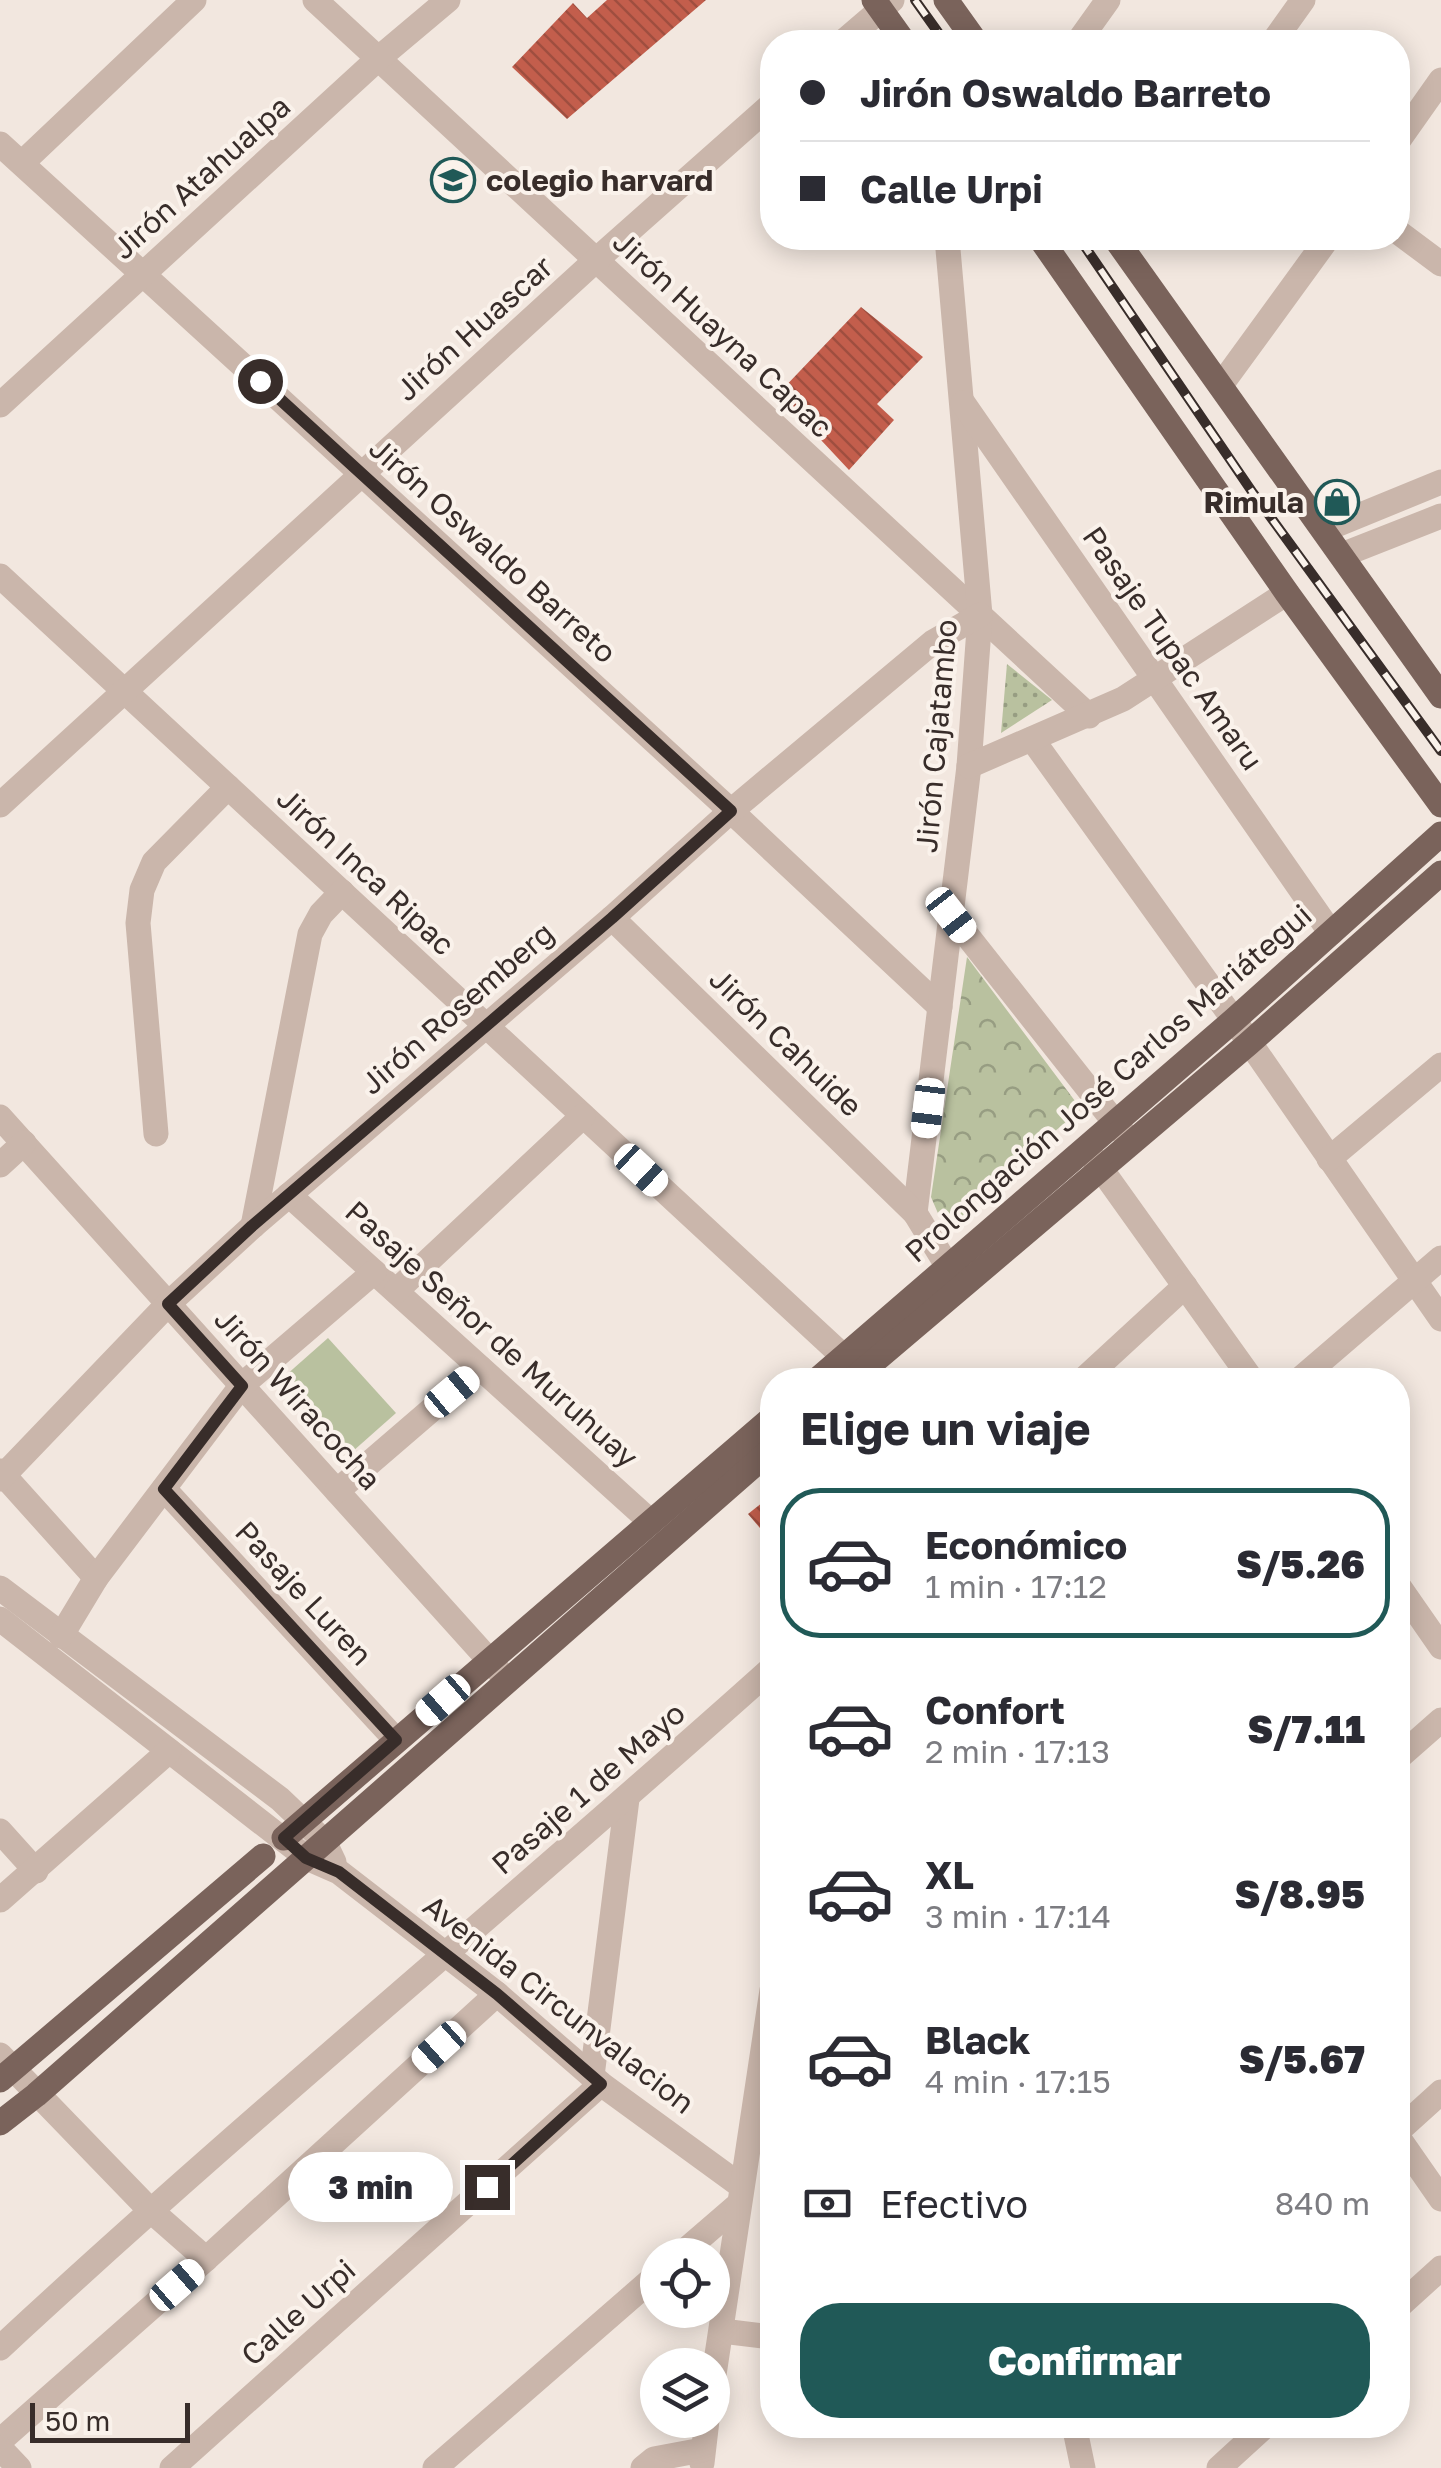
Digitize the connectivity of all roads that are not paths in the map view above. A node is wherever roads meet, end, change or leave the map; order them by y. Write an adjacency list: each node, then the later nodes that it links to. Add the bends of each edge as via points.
1 (194, 0): 18 (street)
2 (315, 0): 13 (street, Jirón Huayna Capac)
3 (448, 0): 13 (street, Jirón Atahualpa)
4 (946, 0): 10 (main road)
5 (1108, 0): 11 (street)
6 (1303, 0): 12 (street)
7 (882, 3): 8 (street); 9 (main road)
8 (855, 30)
9 (897, 30)
10 (967, 30)
11 (1087, 30)
12 (1282, 30)
13 (379, 58): 24 (street, Jirón Huayna Capac); 26 (street, Jirón Atahualpa)
14 (1441, 80): 16 (street)
15 (760, 115): 24 (street, Jirón Huascar)
16 (1410, 124)
17 (0, 144): 18 (street, Jirón Oswaldo Barreto)
18 (22, 164): 26 (street, Jirón Oswaldo Barreto)
19 (1410, 241): 25 (street)
20 (948, 250): 28 (street, Jirón Cajatambo)
21 (1048, 250): 36 (main road)
22 (1130, 250): 27 (main road)
23 (1319, 250): 27 (street)
24 (595, 261): 30 (street, Jirón Huascar); 37 (street, Jirón Huayna Capac)
25 (1441, 264)
26 (143, 274): 29 (street, Jirón Atahualpa); 30 (street, Jirón Oswaldo Barreto)
27 (1221, 385): 33 (main road)
28 (961, 401): 37 (street, Jirón Cajatambo); 38 (street, Pasaje Tupac Amaru)
29 (0, 405)
30 (362, 474): 39 (street, Jirón Huascar); 47 (street, Jirón Oswaldo Barreto)
31 (1435, 481): 33 (street)
32 (1441, 516): 34 (street)
33 (1324, 530): 34 (main road)
34 (1342, 555): 40 (main road)
35 (5, 590): 39 (street, Jirón Inca Ripac)
36 (1287, 594): 38 (street); 46 (main road)
37 (980, 615): 41 (street, Jirón Huayna Capac); 43 (street, Jirón Cajatambo); 47 (street, Jirón Rosemberg, via 932,642)
38 (1154, 678): 41 (street); 53 (street, Pasaje Tupac Amaru)
39 (124, 691): 44 (street, Jirón Inca Ripac); 45 (street, Jirón Huascar)
40 (1441, 696)
41 (1089, 716): 42 (street)
42 (1032, 739): 43 (street); 55 (street)
43 (969, 766): 51 (street, Jirón Cajatambo)
44 (228, 787): 50 (street, Jirón Inca Ripac); 62 (street, via 154,862 142,890 138,923)
45 (0, 805)
46 (1441, 806)
47 (731, 811): 52 (street, Jirón Rosemberg); 54 (street, Jirón Oswaldo Barreto)
48 (1441, 834): 53 (main road, Prolongación José Carlos Mariátegui)
49 (1441, 873): 57 (main road, Prolongación José Carlos Mariátegui)
50 (342, 892): 56 (street, Jirón Inca Ripac); 71 (street, via 310,934)
51 (951, 915): 54 (street, Jirón Cajatambo); 61 (street)
52 (612, 918): 56 (street, Jirón Rosemberg); 70 (street, Jirón Cahuide)
53 (1331, 933): 55 (main road, Prolongación José Carlos Mariátegui)
54 (940, 1007): 70 (street, Jirón Cajatambo)
55 (1234, 1020): 57 (street); 61 (main road, Prolongación José Carlos Mariátegui)
56 (486, 1026): 59 (street, Jirón Inca Ripac); 69 (street, Jirón Rosemberg)
57 (1248, 1044): 63 (main road, Prolongación José Carlos Mariátegui); 66 (street)
58 (1441, 1065): 66 (street)
59 (583, 1116): 77 (street); 81 (street, Jirón Inca Ripac)
60 (0, 1117): 64 (street, Jirón Wiracocha)
61 (1114, 1121): 63 (street); 65 (main road, Prolongación José Carlos Mariátegui)
62 (156, 1134)
63 (1130, 1142): 68 (main road, Prolongación José Carlos Mariátegui)
64 (24, 1144): 67 (street); 78 (street, Jirón Wiracocha)
65 (1084, 1146): 68 (street); 74 (main road, Prolongación José Carlos Mariátegui)
66 (1330, 1159): 75 (street)
67 (0, 1166)
68 (1100, 1168): 74 (main road, Prolongación José Carlos Mariátegui); 76 (street)
69 (289, 1195): 71 (street, Jirón Rosemberg); 73 (street, Pasaje Señor de Muruhuay)
70 (915, 1212): 74 (street)
71 (252, 1226): 78 (street, Jirón Rosemberg)
72 (1441, 1258): 75 (street)
73 (374, 1272): 77 (street, Pasaje Señor de Muruhuay); 86 (street)
74 (954, 1277): 82 (main road, Prolongación José Carlos Mariátegui)
75 (1415, 1281): 79 (street); 85 (street)
76 (1185, 1286): 83 (street); 84 (street)
77 (396, 1291): 80 (street, Pasaje Señor de Muruhuay)
78 (168, 1304): 86 (street, Jirón Wiracocha); 89 (street, Jirón Rosemberg)
79 (1441, 1319)
80 (480, 1368): 91 (street); 92 (street, Pasaje Señor de Muruhuay)
81 (847, 1368)
82 (861, 1368)
83 (1097, 1368)
84 (1243, 1368)
85 (1313, 1368)
86 (242, 1386): 90 (street); 91 (street, Jirón Wiracocha)
87 (760, 1428): 92 (main road)
88 (760, 1459): 99 (main road)
89 (1, 1475): 93 (street)
90 (164, 1489): 93 (street); 102 (street, Pasaje Luren)
91 (337, 1491): 99 (street, Jirón Wiracocha)
92 (652, 1522): 99 (main road)
93 (96, 1578): 97 (street)
94 (0, 1588): 97 (street, Avenida Circunvalacion)
95 (1410, 1602): 98 (street)
96 (0, 1619): 104 (street, Avenida Circunvalacion)
97 (61, 1636): 106 (street, Avenida Circunvalacion, via 280,1799)
98 (1441, 1647)
99 (498, 1670): 102 (main road); 108 (main road)
100 (760, 1679): 105 (street, Pasaje 1 de Mayo)
101 (1441, 1720): 103 (street)
102 (396, 1740): 106 (main road)
103 (1410, 1747)
104 (168, 1751): 106 (street, Avenida Circunvalacion); 110 (street)
105 (627, 1799): 112 (street, Pasaje 1 de Mayo); 116 (street)
106 (293, 1829): 108 (street, Avenida Circunvalacion); 109 (street)
107 (0, 1831): 110 (street)
108 (315, 1849): 112 (street, Avenida Circunvalacion); 118 (main road)
109 (263, 1856): 115 (main road)
110 (36, 1871): 111 (street)
111 (0, 1900)
112 (446, 1956): 113 (street, Avenida Circunvalacion); 124 (street, Pasaje 1 de Mayo)
113 (497, 1994): 116 (street, Avenida Circunvalacion); 126 (street)
114 (760, 2065): 122 (street)
115 (4, 2068): 118 (street)
116 (596, 2080): 122 (street, Avenida Circunvalacion); 139 (street, Calle Urpi)
117 (1441, 2092): 119 (street)
118 (36, 2095): 120 (main road); 124 (street)
119 (1410, 2122)
120 (0, 2123)
121 (1410, 2152): 123 (street)
122 (739, 2195): 125 (street); 130 (street)
123 (1441, 2199)
124 (149, 2210): 126 (street); 132 (street, Pasaje 1 de Mayo)
125 (697, 2238)
126 (206, 2259): 136 (street)
127 (1441, 2268): 129 (street)
128 (640, 2290): 140 (street)
129 (1410, 2296)
130 (722, 2331): 131 (street); 133 (street)
131 (760, 2336)
132 (0, 2348)
133 (719, 2348)
134 (1076, 2438): 142 (street)
135 (1252, 2438): 143 (street)
136 (0, 2444): 138 (street)
137 (702, 2459): 141 (street, via 654,2459)
138 (20, 2468)
139 (172, 2468)
140 (435, 2468)
141 (642, 2468)
142 (1082, 2468)
143 (1219, 2468)

